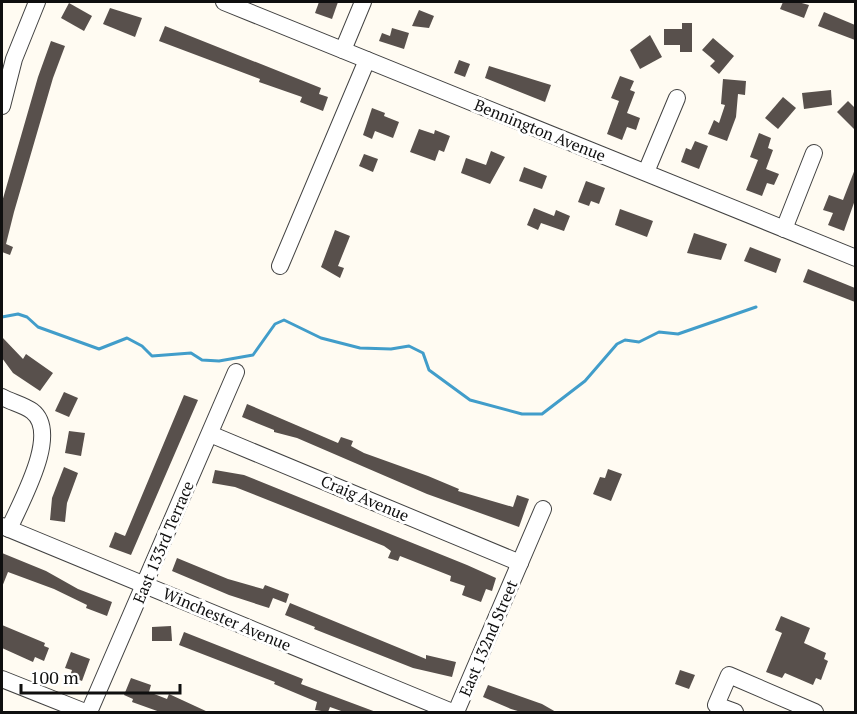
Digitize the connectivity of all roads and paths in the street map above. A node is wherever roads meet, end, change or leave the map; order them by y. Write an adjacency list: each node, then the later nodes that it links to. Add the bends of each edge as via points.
1 (37, 2): 7 (street, via 14,60)
2 (224, 2): 4 (street, Bennington Avenue)
3 (363, 2): 4 (street)
4 (343, 50): 5 (street, Bennington Avenue)
5 (367, 60): 9 (street, Bennington Avenue); 12 (street)
6 (677, 98): 9 (street)
7 (2, 106)
8 (814, 153): 10 (street)
9 (646, 172): 10 (street, Bennington Avenue)
10 (784, 229): 11 (street, Bennington Avenue)
11 (855, 258)
12 (280, 266)
13 (236, 372): 15 (street, East 133rd Terrace)
14 (2, 398): 17 (street, via 32,411 43,432 42,450)
15 (210, 434): 18 (street, Craig Avenue); 19 (street, East 133rd Terrace)
16 (543, 509): 18 (street, East 132nd Street)
17 (5, 527): 19 (street, Winchester Avenue)
18 (520, 563): 23 (street, East 132nd Street)
19 (144, 585): 22 (street, East 133rd Terrace); 23 (street, Winchester Avenue)
20 (2, 679): 21 (street)
21 (85, 712)
22 (89, 712)
23 (454, 712)
24 (735, 712): 25 (street, via 716,705 729,675)
25 (815, 712)

